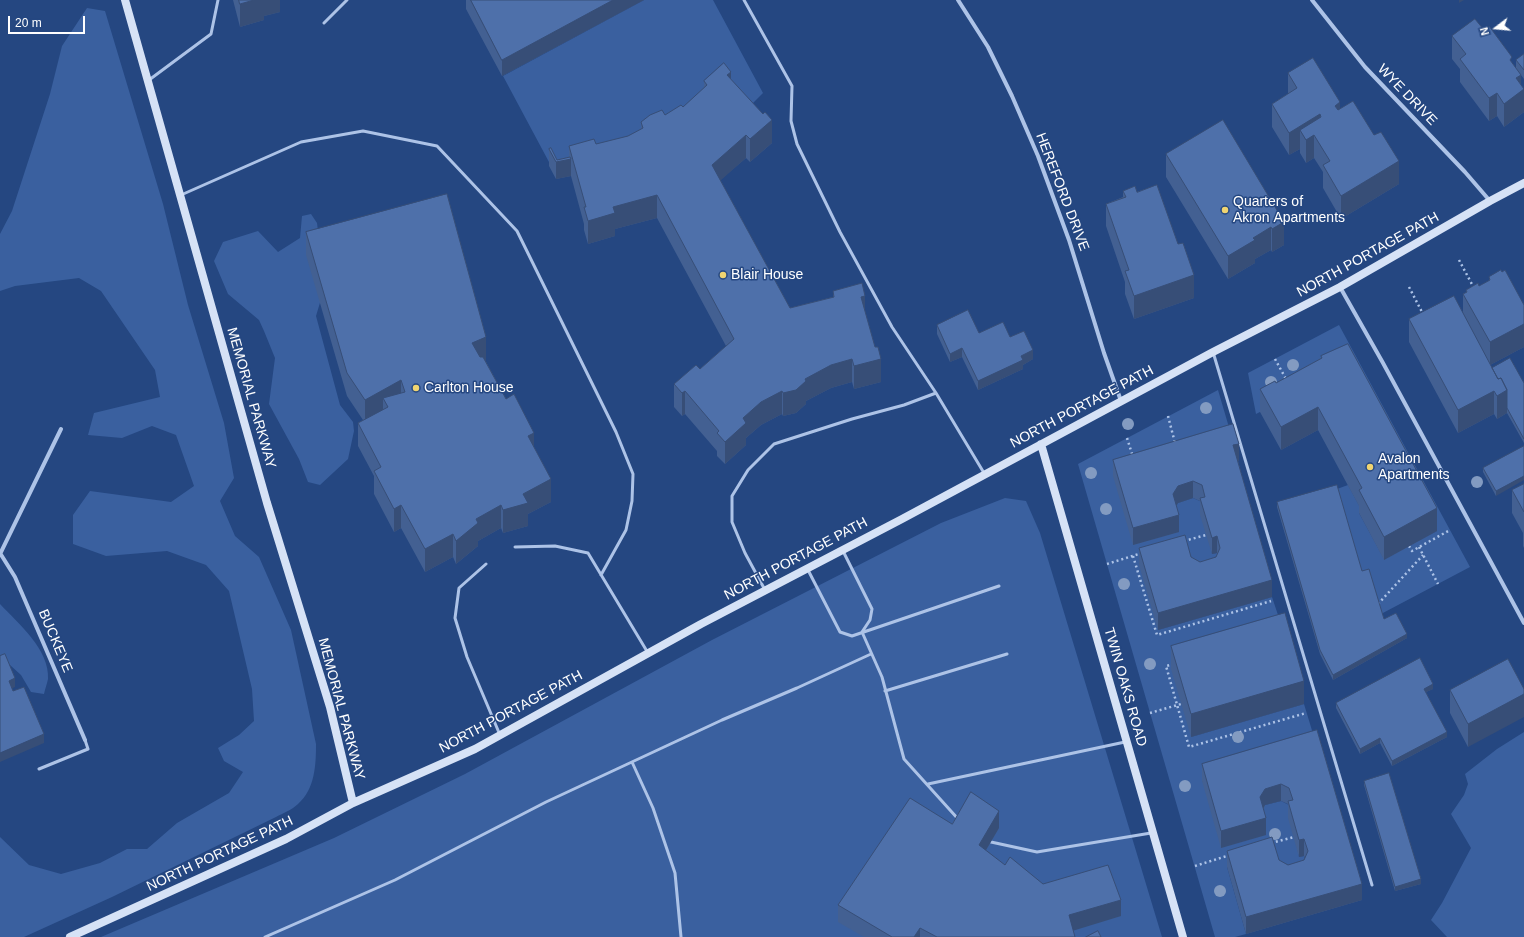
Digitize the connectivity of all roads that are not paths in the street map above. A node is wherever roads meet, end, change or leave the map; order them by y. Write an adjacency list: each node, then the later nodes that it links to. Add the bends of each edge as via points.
1 (125, 0): 8 (main road, MEMORIAL PARKWAY)
2 (218, 0): 8 (lane, via 211,34)
3 (347, 0): 7 (lane)
4 (744, 0): 14 (lane, via 792,86 791,121 797,144 840,232 892,328)
5 (958, 0): 15 (street, HEREFORD DRIVE, via 988,47 1038,156 1069,240)
6 (1312, 0): 11 (street, WYE DRIVE, via 1365,67)
7 (324, 23)
8 (147, 81): 10 (main road, MEMORIAL PARKWAY)
9 (1524, 183): 11 (main road, NORTH PORTAGE PATH)
10 (180, 196): 24 (lane, via 301,142 363,130 437,146 517,231 616,432 633,474 632,501 626,530); 39 (main road, MEMORIAL PARKWAY, via 267,503 330,707)
11 (1490, 201): 12 (main road, NORTH PORTAGE PATH)
12 (1340, 287): 13 (main road, NORTH PORTAGE PATH); 27 (street)
13 (1213, 352): 15 (main road, NORTH PORTAGE PATH); 43 (lane)
14 (936, 393): 18 (lane); 26 (lane, via 774,444 748,470 732,496 732,522)
15 (1121, 401): 17 (main road, NORTH PORTAGE PATH)
16 (61, 429): 21 (street)
17 (1041, 444): 18 (main road, NORTH PORTAGE PATH); 35 (main road, TWIN OAKS ROAD)
18 (985, 474): 20 (main road, NORTH PORTAGE PATH)
19 (515, 547): 24 (lane, via 556,546 588,553)
20 (842, 550): 23 (main road, NORTH PORTAGE PATH); 28 (lane, via 872,609 870,620)
21 (0, 553): 34 (street, BUCKEYE, via 15,577)
22 (486, 564): 33 (lane, via 459,588 455,618 467,657)
23 (807, 568): 26 (main road, NORTH PORTAGE PATH); 28 (lane, via 840,632 852,636)
24 (601, 575): 29 (lane)
25 (999, 586): 28 (lane)
26 (765, 590): 29 (main road, NORTH PORTAGE PATH)
27 (1524, 624)
28 (862, 632): 30 (lane)
29 (648, 653): 33 (main road, NORTH PORTAGE PATH)
30 (871, 654): 32 (lane); 36 (lane)
31 (1007, 654): 32 (lane)
32 (885, 691): 38 (lane, via 904,759)
33 (500, 735): 39 (main road, NORTH PORTAGE PATH, via 475,749)
34 (85, 740): 37 (lane, via 88,749)
35 (1127, 741): 38 (lane); 41 (main road, TWIN OAKS ROAD)
36 (632, 762): 45 (lane, via 546,802 395,880); 46 (lane, via 653,808 676,873)
37 (39, 769)
38 (928, 784): 40 (lane)
39 (353, 803): 44 (main road, NORTH PORTAGE PATH, via 286,839)
40 (962, 824)
41 (1153, 833): 42 (lane, via 1037,852); 47 (main road, TWIN OAKS ROAD)
42 (991, 842)
43 (1372, 885)
44 (70, 937)
45 (265, 937)
46 (681, 937)
47 (1183, 937)

